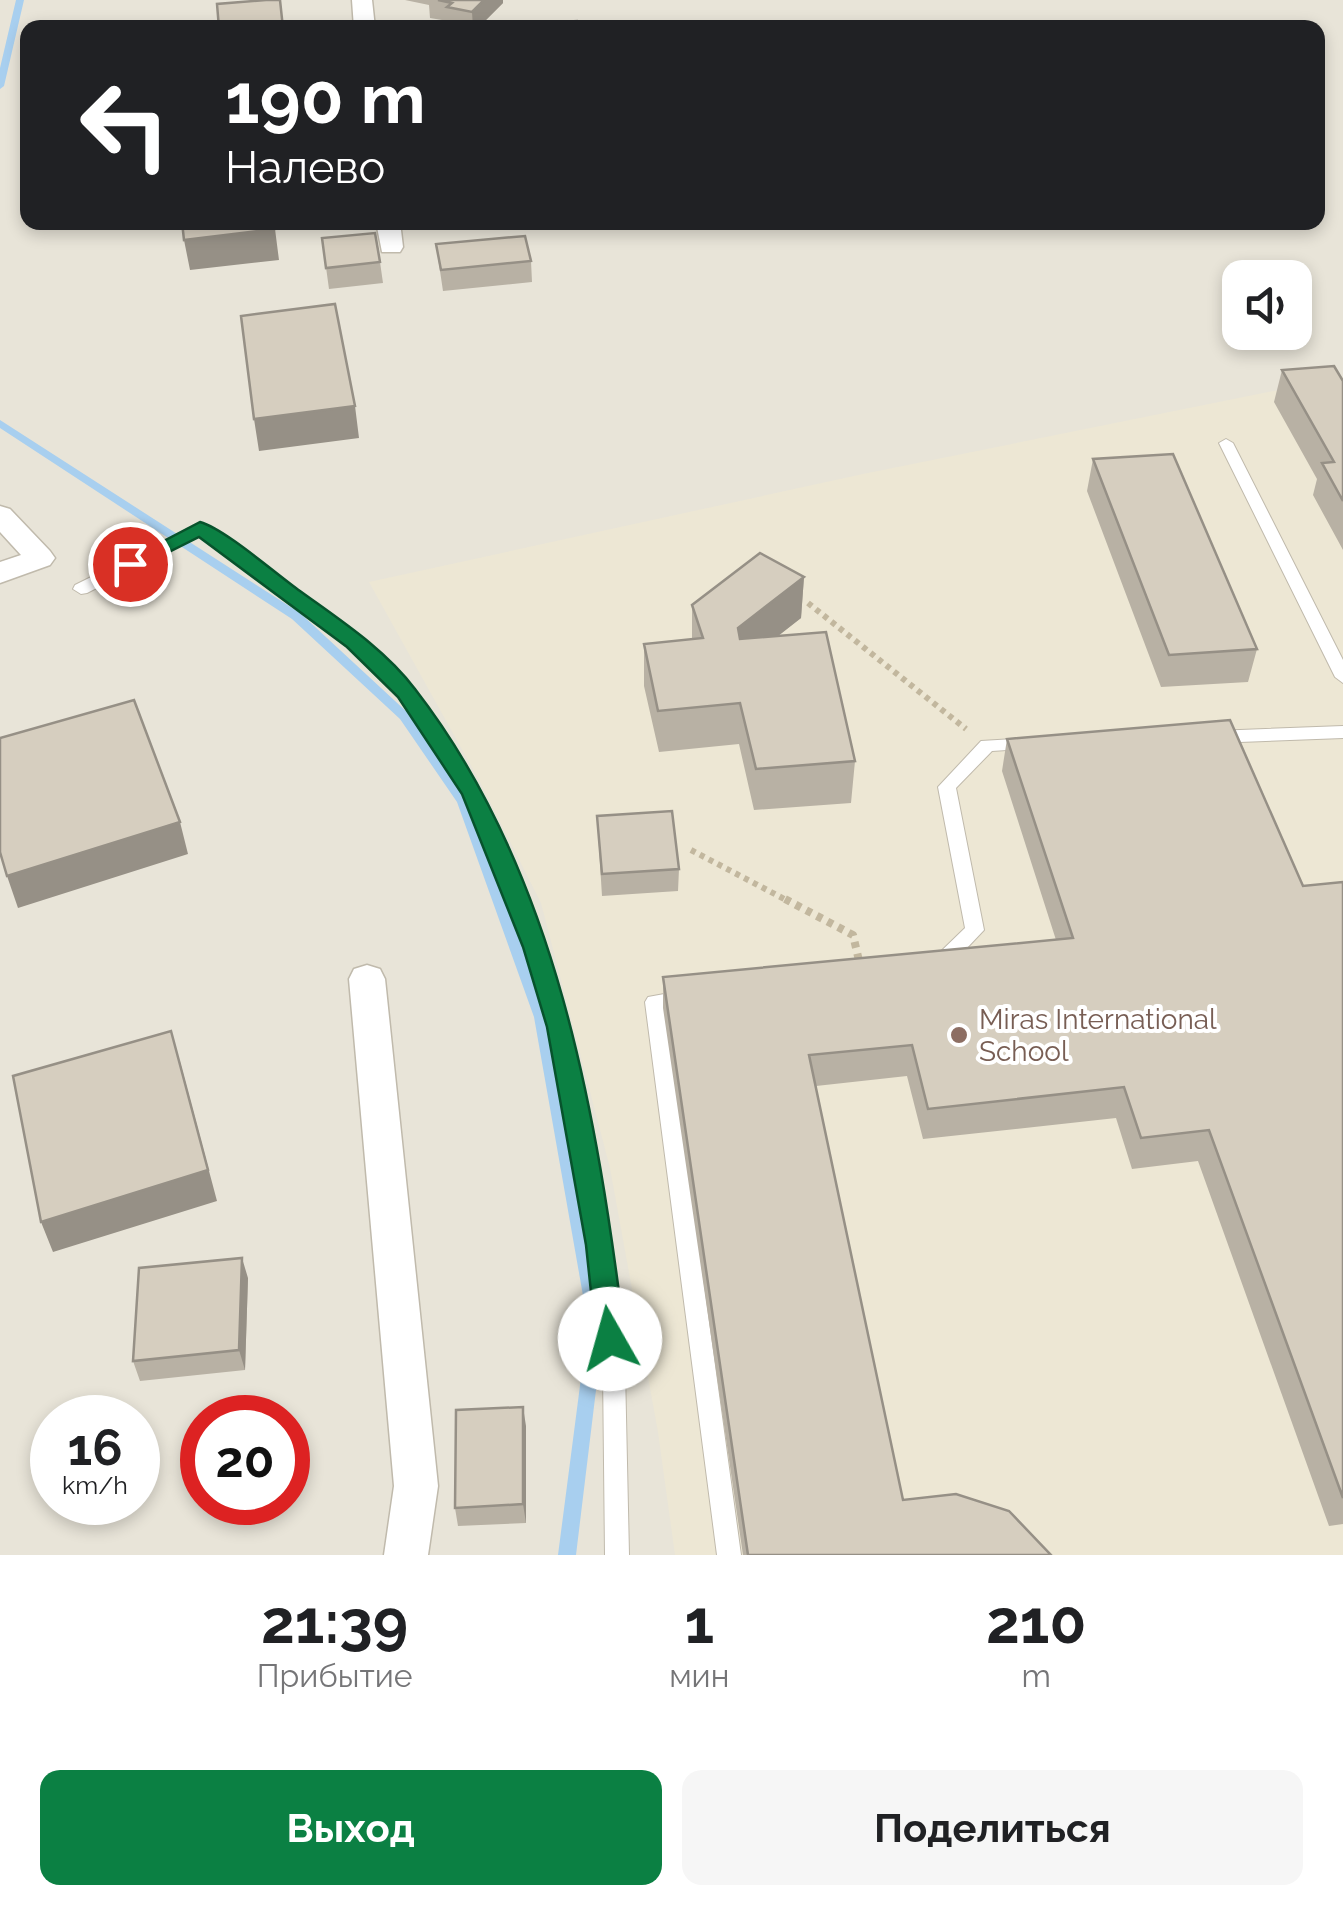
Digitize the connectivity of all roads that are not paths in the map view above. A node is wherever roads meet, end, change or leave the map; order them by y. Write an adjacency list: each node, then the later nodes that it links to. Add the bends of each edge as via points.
1 (1226, 443): 5 (lane)
2 (0, 515): 3 (street, via 40,558)
3 (0, 574)
4 (81, 589): 13 (lane, via 200,528 354,642 406,691 473,793 535,947 577,1120 614,1370)
5 (1343, 677)
6 (1343, 732): 7 (lane)
7 (1185, 738)
8 (1046, 743): 9 (lane, via 987,745 947,786 975,930 942,964)
9 (863, 975)
10 (367, 979): 12 (street, via 416,1486)
11 (712, 995): 14 (lane, via 655,1002)
12 (406, 1555)
13 (618, 1555)
14 (729, 1555)

